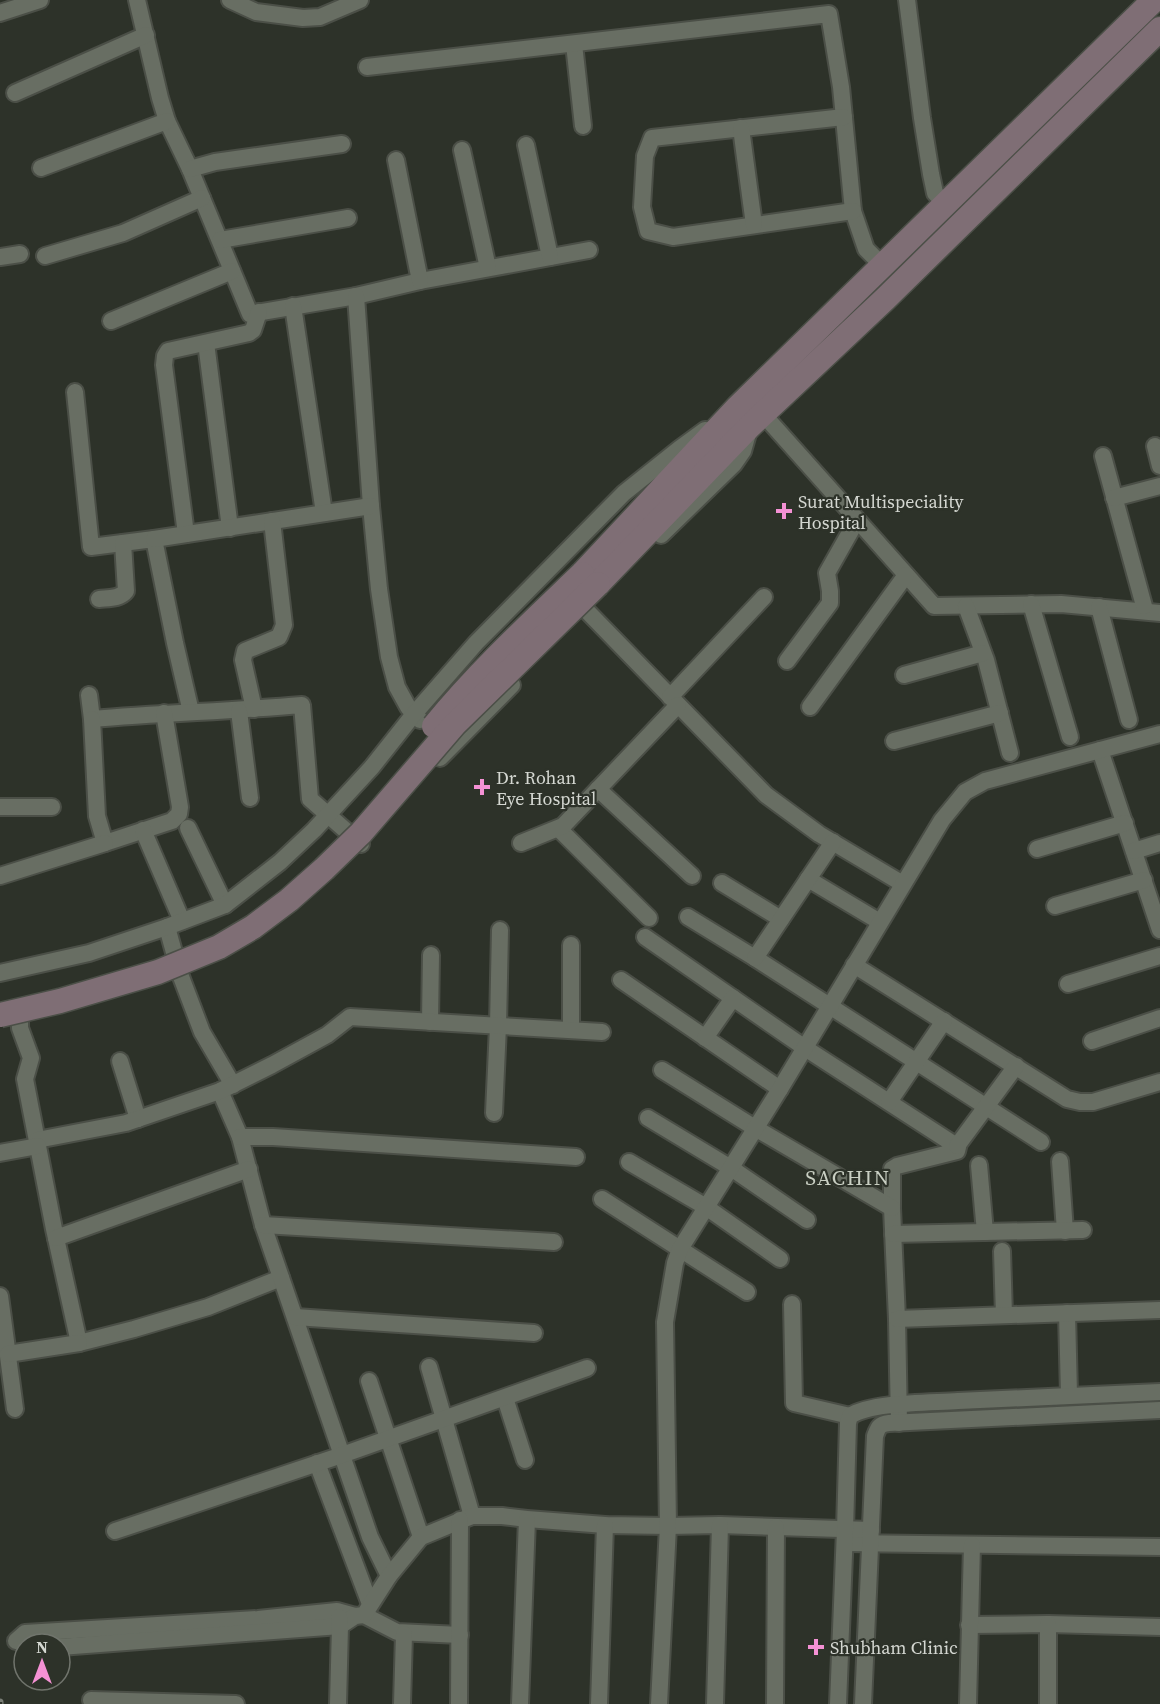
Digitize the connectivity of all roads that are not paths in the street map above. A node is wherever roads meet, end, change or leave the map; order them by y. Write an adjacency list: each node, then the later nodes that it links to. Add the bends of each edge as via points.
1 (40, 0): 7 (street)
2 (137, 0): 10 (street)
3 (231, 0): 4 (street, via 256,12 303,18 320,17)
4 (360, 0)
5 (907, 0): 26 (street, via 931,174 935,193)
6 (1154, 0): 13 (main road)
7 (9, 7)
8 (827, 7): 11 (street); 15 (street)
9 (1160, 29): 13 (main road)
10 (146, 35): 14 (street); 16 (street)
11 (574, 44): 12 (street); 17 (street)
12 (367, 67)
13 (1088, 82): 26 (main road); 32 (main road)
14 (15, 93)
15 (844, 117): 18 (street); 27 (street)
16 (168, 121): 23 (street); 24 (street)
17 (583, 126)
18 (741, 128): 29 (street); 29 (street, via 652,138 645,156 642,207 648,231 673,237)
19 (342, 144): 24 (street)
20 (526, 145): 37 (street)
21 (462, 150): 39 (street)
22 (396, 160): 41 (street)
23 (41, 168)
24 (190, 169): 25 (street)
25 (202, 198): 31 (street); 35 (street, via 116,236)
26 (946, 205): 30 (main road)
27 (853, 211): 29 (street); 38 (street, via 866,249)
28 (348, 218): 31 (street)
29 (754, 225)
30 (924, 226): 32 (main road); 38 (main road)
31 (219, 240): 40 (street)
32 (940, 244): 48 (main road)
33 (589, 250): 37 (street)
34 (20, 254): 36 (street)
35 (45, 256)
36 (0, 257)
37 (550, 257): 39 (street)
38 (883, 266): 48 (main road)
39 (488, 268): 41 (street)
40 (232, 271): 44 (street, via 250,314); 45 (street)
41 (420, 281): 42 (street)
42 (356, 296): 43 (street); 54 (street)
43 (293, 306): 44 (street); 55 (street)
44 (259, 312): 46 (street, via 249,333)
45 (111, 321)
46 (206, 343): 58 (street); 59 (street, via 168,351 164,365)
47 (75, 392): 61 (street, via 91,547)
48 (752, 413): 56 (street); 63 (main road); 71 (street, via 743,451 734,464); 83 (street, via 679,449 624,494 476,643)
49 (1155, 446): 51 (street)
50 (1103, 456): 53 (street)
51 (1160, 466)
52 (1160, 486): 53 (street)
53 (1114, 498): 70 (street)
54 (371, 506): 55 (street); 83 (street, via 389,657 397,687)
55 (324, 513): 57 (street)
56 (857, 520): 62 (street); 74 (street, via 827,573 830,603)
57 (272, 521): 58 (street); 79 (street, via 284,625 279,637 243,655)
58 (230, 528): 59 (street)
59 (186, 534): 60 (street)
60 (154, 539): 61 (street); 80 (street)
61 (123, 543): 65 (street, via 126,591 118,597)
62 (906, 575): 68 (street, via 934,606); 78 (street)
63 (590, 579): 134 (main road, bridge, via 451,705 330,849 300,877 236,924 190,947 87,980); 136 (main road, bridge, via 455,724 361,833 289,900 219,947 158,972)
64 (764, 597): 77 (street)
65 (99, 599)
66 (1160, 601): 70 (street)
67 (1031, 604): 68 (street); 69 (street); 87 (street)
68 (966, 606): 73 (street)
69 (1099, 608): 70 (street); 85 (street)
70 (1138, 608): 72 (street)
71 (586, 610): 77 (street); 89 (street)
72 (1160, 613)
73 (983, 653): 75 (street); 82 (street)
74 (787, 661)
75 (904, 675)
76 (89, 694): 84 (street)
77 (674, 701): 92 (street); 101 (street, via 766,795)
78 (810, 707)
79 (246, 710): 80 (street); 93 (street); 96 (street, via 302,705 310,799)
80 (191, 712): 81 (street)
81 (164, 713): 84 (street); 100 (street, via 180,807 172,821)
82 (1000, 713): 88 (street); 91 (street)
83 (414, 714): 89 (street); 96 (street)
84 (92, 718): 102 (street, via 97,816)
85 (1129, 720)
86 (1160, 734): 90 (street)
87 (1070, 737)
88 (894, 741)
89 (452, 746): 105 (street)
90 (1100, 750): 97 (street); 113 (street, via 985,781 965,792 942,820)
91 (1010, 753)
92 (598, 789): 99 (street); 109 (street)
93 (250, 798)
94 (0, 807): 95 (street)
95 (52, 807)
96 (329, 814): 105 (street); 114 (street, via 280,862)
97 (1125, 824): 106 (street); 107 (street)
98 (188, 828): 114 (street)
99 (559, 829): 103 (street); 117 (street)
100 (143, 830): 102 (street); 120 (street)
101 (833, 842): 110 (street); 113 (street)
102 (105, 843): 108 (street)
103 (521, 843)
104 (1160, 843): 107 (street)
105 (361, 844): 130 (street, via 302,902 254,936)
106 (1037, 849)
107 (1134, 851): 111 (street)
108 (0, 876)
109 (692, 876)
110 (808, 879): 118 (street); 119 (street)
111 (1143, 880): 115 (street); 122 (street)
112 (722, 883): 118 (street)
113 (903, 884): 119 (street)
114 (225, 905): 120 (street)
115 (1055, 906)
116 (688, 917): 127 (street)
117 (649, 918)
118 (781, 919): 127 (street)
119 (880, 922): 128 (street)
120 (175, 924): 129 (street, via 90,953); 130 (street)
121 (500, 930): 141 (street)
122 (1160, 930)
123 (645, 937): 133 (street)
124 (571, 945): 142 (street)
125 (431, 955): 139 (street)
126 (1160, 956): 132 (street)
127 (755, 958): 135 (street)
128 (854, 965): 135 (street); 138 (street)
129 (0, 974)
130 (180, 974): 136 (street); 152 (street)
131 (621, 980): 144 (street)
132 (1068, 984)
133 (733, 998): 144 (street); 146 (street)
134 (0, 1000)
135 (829, 1007): 146 (street); 148 (street)
136 (10, 1017): 140 (street); 162 (street, via 20,1028 31,1058 25,1080)
137 (1160, 1018): 145 (street)
138 (944, 1021): 148 (street); 149 (street)
139 (430, 1022): 141 (street); 152 (street, via 350,1017 327,1035)
140 (0, 1023)
141 (498, 1026): 142 (street); 156 (street)
142 (571, 1030): 143 (street)
143 (602, 1032)
144 (705, 1038): 153 (street)
145 (1092, 1041)
146 (805, 1048): 153 (street); 154 (street)
147 (120, 1061): 158 (street)
148 (915, 1062): 154 (street); 155 (street)
149 (1016, 1066): 151 (street, via 1067,1099 1080,1102 1093,1102); 155 (street)
150 (662, 1070): 159 (street)
151 (1160, 1082)
152 (226, 1088): 158 (street); 160 (street)
153 (780, 1089): 159 (street)
154 (889, 1102): 163 (street)
155 (985, 1106): 161 (street); 163 (street)
156 (494, 1113)
157 (648, 1118): 169 (street)
158 (138, 1119): 162 (street)
159 (755, 1128): 169 (street); 173 (street)
160 (240, 1137): 165 (street); 170 (street)
161 (1041, 1142)
162 (37, 1143): 164 (street); 180 (street)
163 (957, 1146): 173 (street, via 957,1151 892,1169)
164 (0, 1153)
165 (576, 1157)
166 (1060, 1161): 177 (street)
167 (629, 1162): 172 (street)
168 (979, 1165): 178 (street)
169 (731, 1168): 172 (street); 174 (street)
170 (249, 1169): 175 (street); 180 (street)
171 (602, 1199): 182 (street)
172 (706, 1208): 182 (street); 184 (street)
173 (891, 1208): 179 (street)
174 (807, 1221)
175 (263, 1225): 181 (street); 185 (street)
176 (1083, 1230): 177 (street)
177 (1065, 1231): 178 (street)
178 (985, 1232): 179 (street)
179 (893, 1234): 193 (street)
180 (56, 1238): 195 (street)
181 (554, 1242)
182 (680, 1249): 186 (street); 217 (street, via 665,1322)
183 (1002, 1251): 191 (street)
184 (780, 1259)
185 (281, 1278): 192 (street); 195 (street, via 208,1306)
186 (747, 1292)
187 (0, 1296): 196 (street)
188 (792, 1304): 206 (street, via 794,1403)
189 (1160, 1310): 190 (street)
190 (1067, 1313): 191 (street); 201 (street)
191 (1005, 1315): 193 (street)
192 (295, 1317): 194 (street); 210 (street)
193 (897, 1318): 203 (street)
194 (534, 1333)
195 (79, 1343): 196 (street)
196 (8, 1354): 204 (street)
197 (429, 1367): 207 (street)
198 (588, 1368): 202 (street)
199 (369, 1381): 209 (street)
200 (1160, 1392): 201 (street)
201 (1069, 1395): 203 (street)
202 (505, 1398): 207 (street); 211 (street)
203 (899, 1404): 206 (street); 208 (street)
204 (15, 1409)
205 (1160, 1410): 208 (street)
206 (850, 1416): 220 (street)
207 (445, 1419): 209 (street); 213 (street)
208 (899, 1422): 222 (street, via 878,1427 875,1437)
209 (388, 1439): 210 (street); 221 (street)
210 (342, 1455): 212 (street); 225 (street, via 370,1537)
211 (525, 1460)
212 (317, 1463): 219 (street); 226 (street)
213 (466, 1518): 214 (street); 221 (street); 234 (street)
214 (527, 1519): 215 (street); 243 (street)
215 (605, 1525): 217 (street); 244 (street)
216 (720, 1525): 217 (street); 218 (street); 246 (street)
217 (668, 1526): 245 (street)
218 (776, 1527): 220 (street); 247 (street)
219 (115, 1531)
220 (845, 1536): 222 (street); 248 (street)
221 (421, 1537): 225 (street)
222 (870, 1537): 223 (street); 249 (street)
223 (972, 1545): 224 (street); 229 (street)
224 (1160, 1547)
225 (389, 1576): 226 (street)
226 (363, 1611): 227 (street); 233 (street)
227 (339, 1618): 230 (street); 240 (street)
228 (1048, 1624): 229 (street); 231 (street); 251 (street)
229 (969, 1625): 250 (street)
230 (238, 1627): 232 (street); 235 (street)
231 (1160, 1627)
232 (60, 1632)
233 (404, 1634): 234 (street); 241 (street)
234 (460, 1635): 242 (street)
235 (72, 1646)
236 (101, 1701): 237 (street)
237 (160, 1702): 238 (street)
238 (219, 1704): 239 (street)
239 (236, 1704)
240 (338, 1704)
241 (402, 1704)
242 (459, 1704)
243 (520, 1704)
244 (599, 1704)
245 (658, 1704)
246 (715, 1704)
247 (775, 1704)
248 (838, 1704)
249 (862, 1704)
250 (968, 1704)
251 (1048, 1704)

